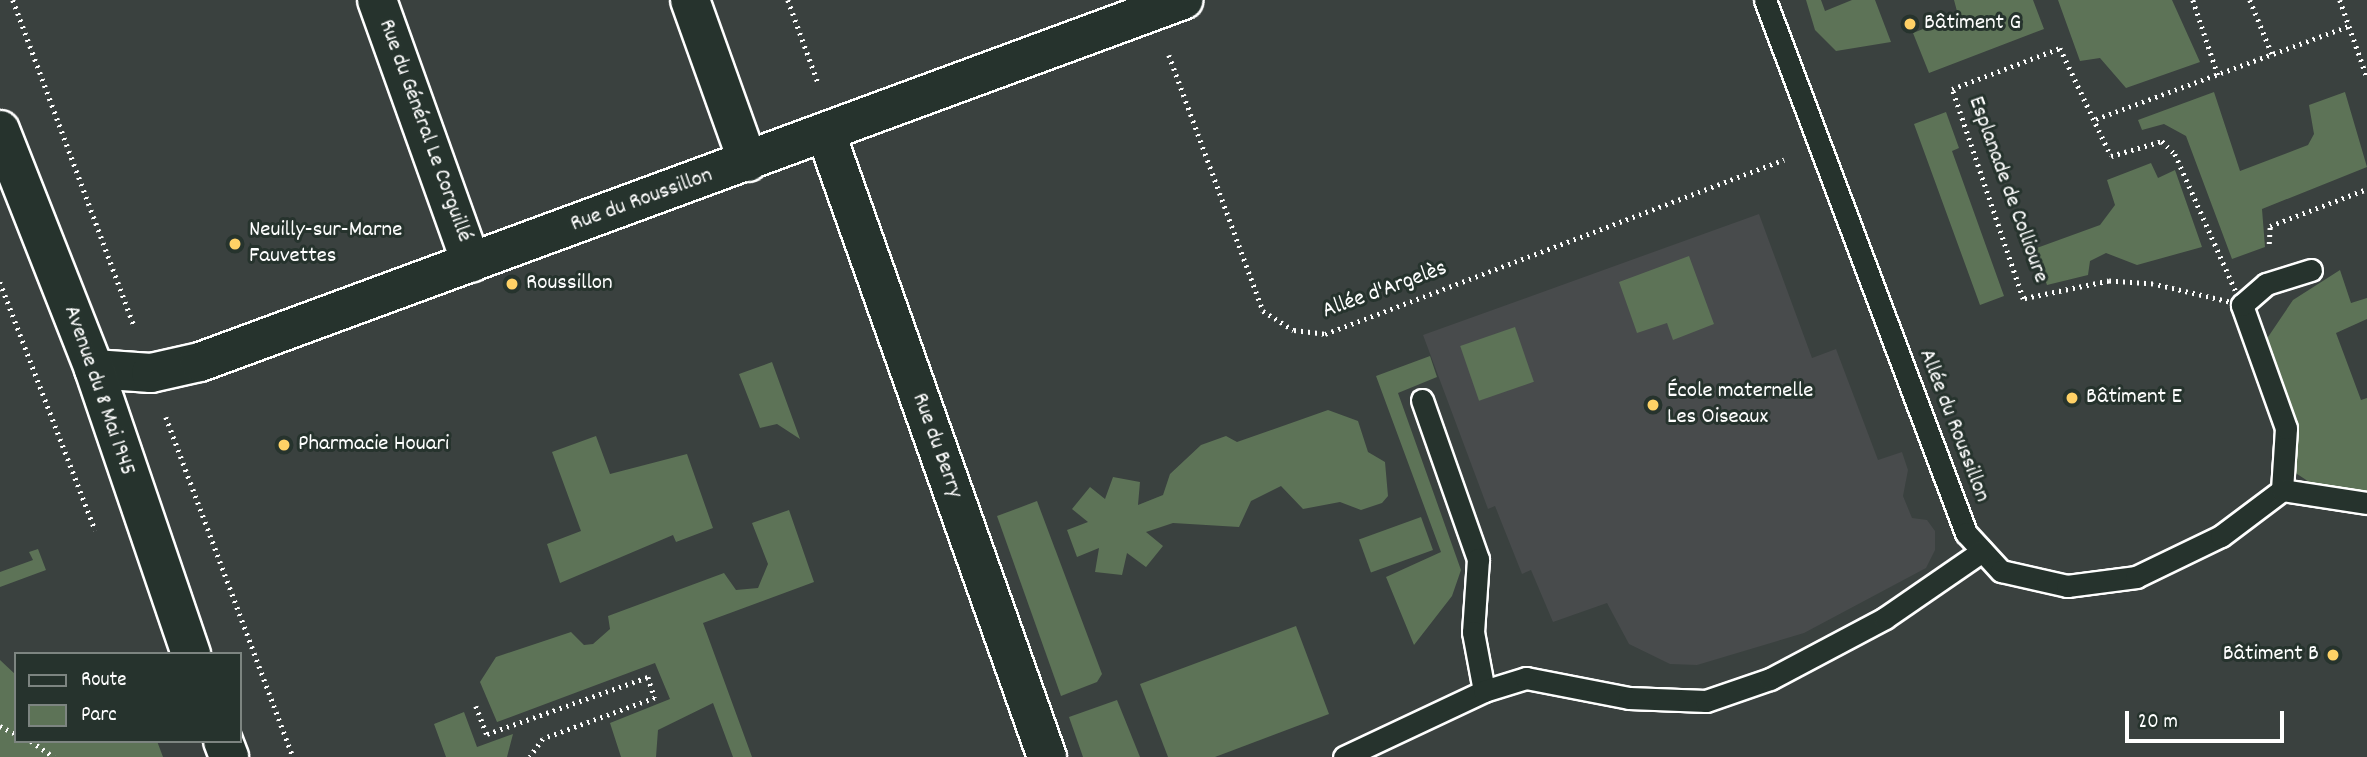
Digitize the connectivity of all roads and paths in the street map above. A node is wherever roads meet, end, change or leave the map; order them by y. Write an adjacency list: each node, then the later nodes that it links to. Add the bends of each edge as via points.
1 (377, 0): 19 (street, Rue du Général Le Corguillé)
2 (690, 0): 17 (street)
3 (788, 0): 15 (path, via 820,87)
4 (1765, 0): 16 (lane, Allée du Roussillon)
5 (2193, 0): 11 (path)
6 (2250, 0): 10 (path)
7 (2340, 0): 9 (path)
8 (1162, 4): 15 (street, Rue du Roussillon); 16 (path, Allée d'Argelès, via 1263,311 1293,330 1325,334)
9 (2349, 26): 10 (path); 12 (path)
10 (2272, 54): 11 (path)
11 (2218, 75): 13 (path)
12 (2367, 77)
13 (2096, 119): 23 (path, Esplanade de Collioure, via 2111,156 2162,141 2175,154); 23 (path, Esplanade de Collioure, via 2060,48 1952,89 2023,299 2109,281 2153,284)
14 (0, 130): 24 (street, Avenue du 8 Mai 1945)
15 (825, 134): 17 (street, Rue du Roussillon); 36 (street, Rue du Berry)
16 (1819, 147): 29 (lane, Allée du Roussillon, via 1966,533)
17 (748, 162): 19 (street, Rue du Roussillon)
18 (2367, 189): 22 (path, via 2270,226)
19 (471, 263): 24 (street, Rue du Roussillon, via 200,362 151,373)
20 (2311, 270): 22 (lane)
21 (0, 282): 28 (path)
22 (2266, 284): 23 (lane)
23 (2242, 305): 26 (lane, via 2286,428)
24 (94, 369): 30 (street, Avenue du 8 Mai 1945)
25 (1422, 400): 31 (lane, via 1478,559 1473,632)
26 (2282, 490): 27 (lane); 29 (lane, Allée du Roussillon, via 2221,536 2136,577 2067,586 2001,570)
27 (2367, 503)
28 (98, 539)
29 (1982, 551): 31 (lane, via 1885,618 1770,679 1706,701 1629,698 1526,678)
30 (190, 652)
31 (1484, 691): 37 (lane)
32 (476, 706): 35 (path, via 487,734 648,677 655,698 543,739)
33 (34, 743): 34 (path)
34 (54, 757)
35 (530, 757)
36 (1047, 757)
37 (1344, 757)

